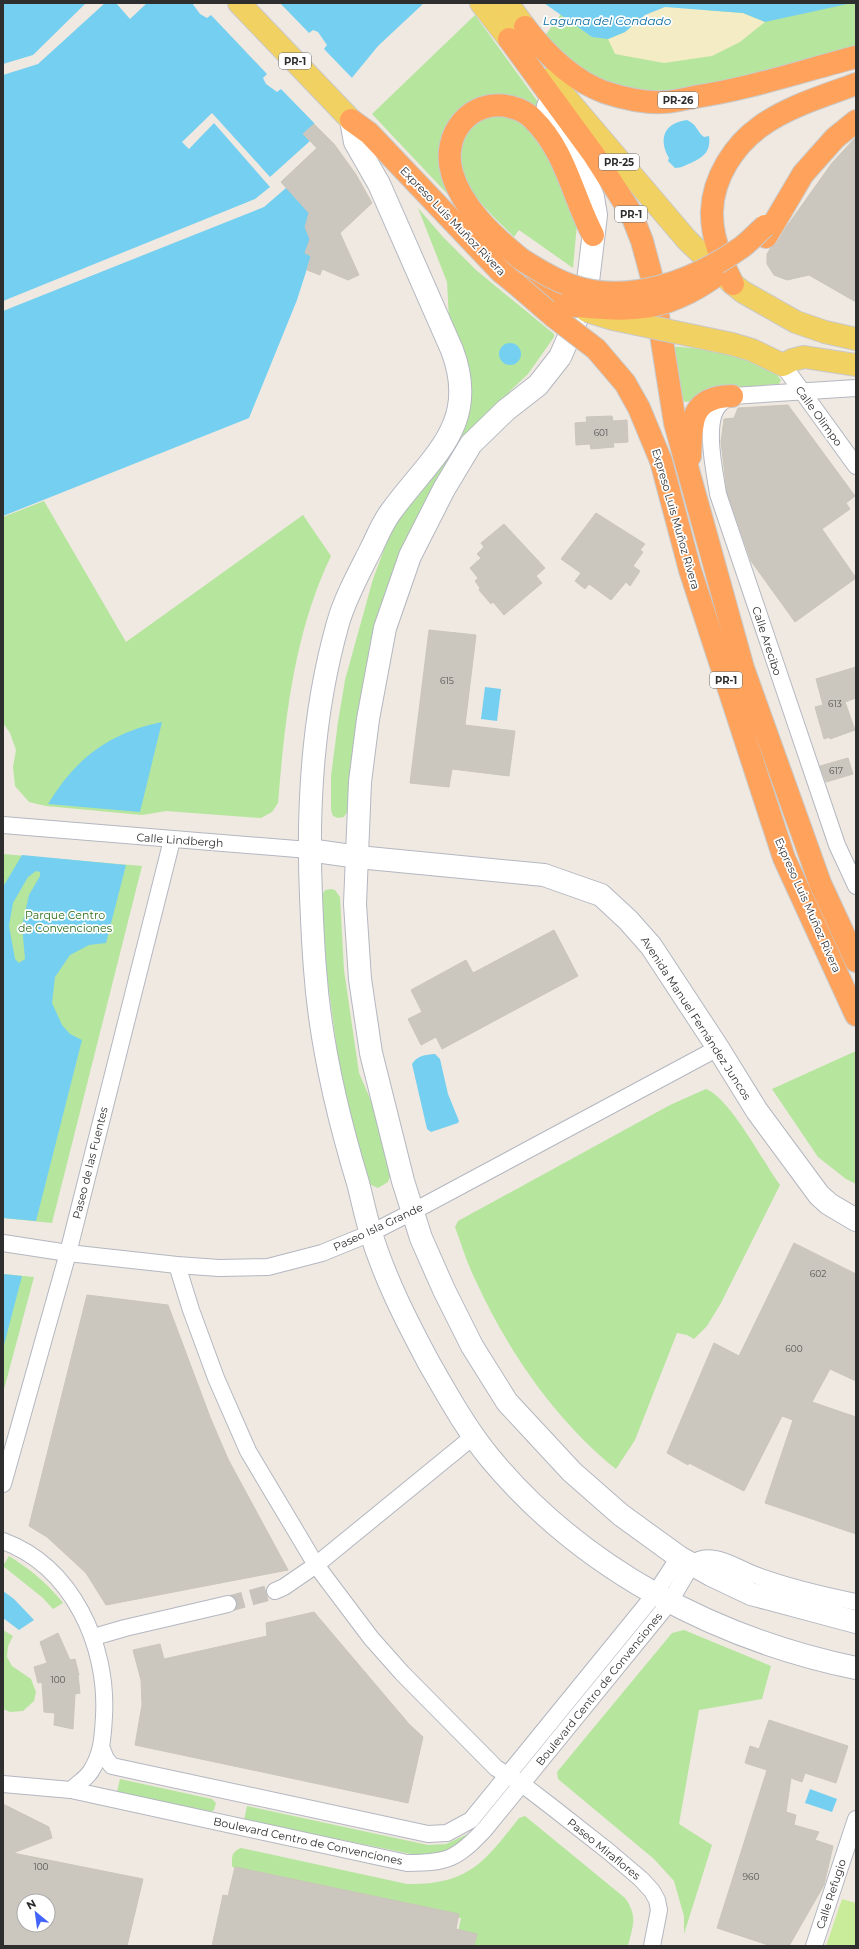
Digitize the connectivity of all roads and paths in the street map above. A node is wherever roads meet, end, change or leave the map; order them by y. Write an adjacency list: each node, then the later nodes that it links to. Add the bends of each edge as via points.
1 (239, 3): 7 (main road, PR-1)
2 (482, 3): 4 (main road, PR-1)
3 (507, 3): 4 (main road, PR-1)
4 (517, 33): 5 (highway, PR-26, via 538,45 579,78 603,91 639,100 664,102 716,95); 10 (main road, via 516,59 556,118 593,197 596,214); 12 (main road, PR-25, via 527,50 577,111 687,240); 21 (highway, Expreso Luis Muñoz Rivera / PR-1, via 631,213 642,241 652,278 675,423)
5 (856, 57)
6 (856, 84): 12 (highway, via 786,111 746,138 727,161 715,194 712,211 715,239 723,265)
7 (350, 120): 11 (highway, Expreso Luis Muñoz Rivera / PR-1, via 369,133 485,257); 24 (main road, via 355,142 379,184 452,350 460,376 461,402 452,428 440,449 388,516 339,618 324,678 312,775)
8 (856, 121): 9 (highway, via 835,138 803,174 786,205)
9 (765, 232): 10 (highway, bridge, via 696,274 670,284 615,293 594,292 582,288 547,275 522,259 482,223 464,199 452,174 449,158 451,141 461,121 469,114 492,105 520,110 531,118 562,158); 13 (highway, bridge, via 716,276 677,299 649,308 628,310)
10 (593, 235): 25 (main road, via 586,298 560,357 538,385 506,410 471,444 444,489 410,556 385,628 368,719 360,782)
11 (516, 284): 13 (highway, bridge); 28 (highway, Expreso Luis Muñoz Rivera / PR-1, bridge, via 596,349 625,383 639,408 661,461 690,570 784,858)
12 (733, 284): 14 (main road, PR-25, via 796,322)
13 (564, 305): 15 (main road, bridge, via 613,319 732,344 752,350)
14 (856, 339)
15 (783, 365): 16 (main road, via 804,357); 18 (street, Calle Olimpo)
16 (856, 365)
17 (856, 388): 18 (street)
18 (802, 392): 19 (street); 20 (street, Calle Olimpo)
19 (732, 396): 21 (highway, via 709,399 700,407 693,419); 26 (street, Calle Arecibo, via 720,403 712,426 711,447 718,494 837,845)
20 (856, 466)
21 (690, 475): 27 (highway, Expreso Luis Muñoz Rivera / PR-1, via 743,668 820,883)
22 (3, 825): 23 (street, Calle Lindbergh)
23 (172, 840): 24 (street, Calle Lindbergh); 34 (street, Paseo de las Fuentes)
24 (309, 850): 25 (main road, Calle Lindbergh); 32 (main road, via 315,972 326,1050 344,1140)
25 (358, 857): 29 (main road, Avenida Manuel Fernández Juncos, via 544,875 601,895 651,946); 30 (main road, via 356,912 360,979 371,1053)
26 (856, 886)
27 (856, 961)
28 (856, 1015)
29 (718, 1048): 30 (street, Paseo Isla Grande); 31 (main road, Avenida Manuel Fernández Juncos, via 757,1111 819,1195)
30 (412, 1212): 32 (street, Paseo Isla Grande); 39 (main road, via 472,1346 507,1402 572,1472 621,1515)
31 (856, 1220)
32 (371, 1233): 35 (street, Paseo Isla Grande, via 322,1253 268,1267 219,1268); 36 (main road, via 401,1312 455,1410)
33 (3, 1243): 34 (street, Paseo Isla Grande)
34 (68, 1253): 35 (street, Paseo Isla Grande); 37 (street, Paseo de las Fuentes)
35 (177, 1265): 40 (street, Paseo Miraflores, via 216,1378 248,1451)
36 (474, 1436): 40 (street); 42 (main road, via 491,1459 531,1502 584,1548)
37 (3, 1484)
38 (3, 1541): 46 (street, via 30,1555 50,1571 76,1602)
39 (685, 1561): 42 (street, Boulevard Centro de Convenciones); 43 (street, via 716,1559 753,1575 806,1592); 45 (main road, via 751,1594)
40 (316, 1565): 41 (street); 49 (street, Paseo Miraflores, via 366,1632 402,1674 496,1768)
41 (275, 1591)
42 (662, 1599): 47 (main road, via 707,1621 761,1642); 49 (street, Boulevard Centro de Convenciones)
43 (856, 1602)
44 (228, 1604): 46 (street)
45 (856, 1622)
46 (94, 1637): 48 (street, via 103,1674 105,1699)
47 (855, 1668)
48 (102, 1749): 49 (street, Boulevard Centro de Convenciones, via 112,1766 428,1834 447,1832 471,1820); 51 (street, via 90,1773)
49 (516, 1780): 51 (street, Boulevard Centro de Convenciones, via 468,1847 450,1859 431,1863 407,1863); 53 (street, Paseo Miraflores, via 608,1851 652,1891 659,1910)
50 (3, 1784): 51 (street, Boulevard Centro de Convenciones)
51 (71, 1790)
52 (856, 1819): 54 (street, Calle Refugio)
53 (652, 1946)
54 (814, 1946)

